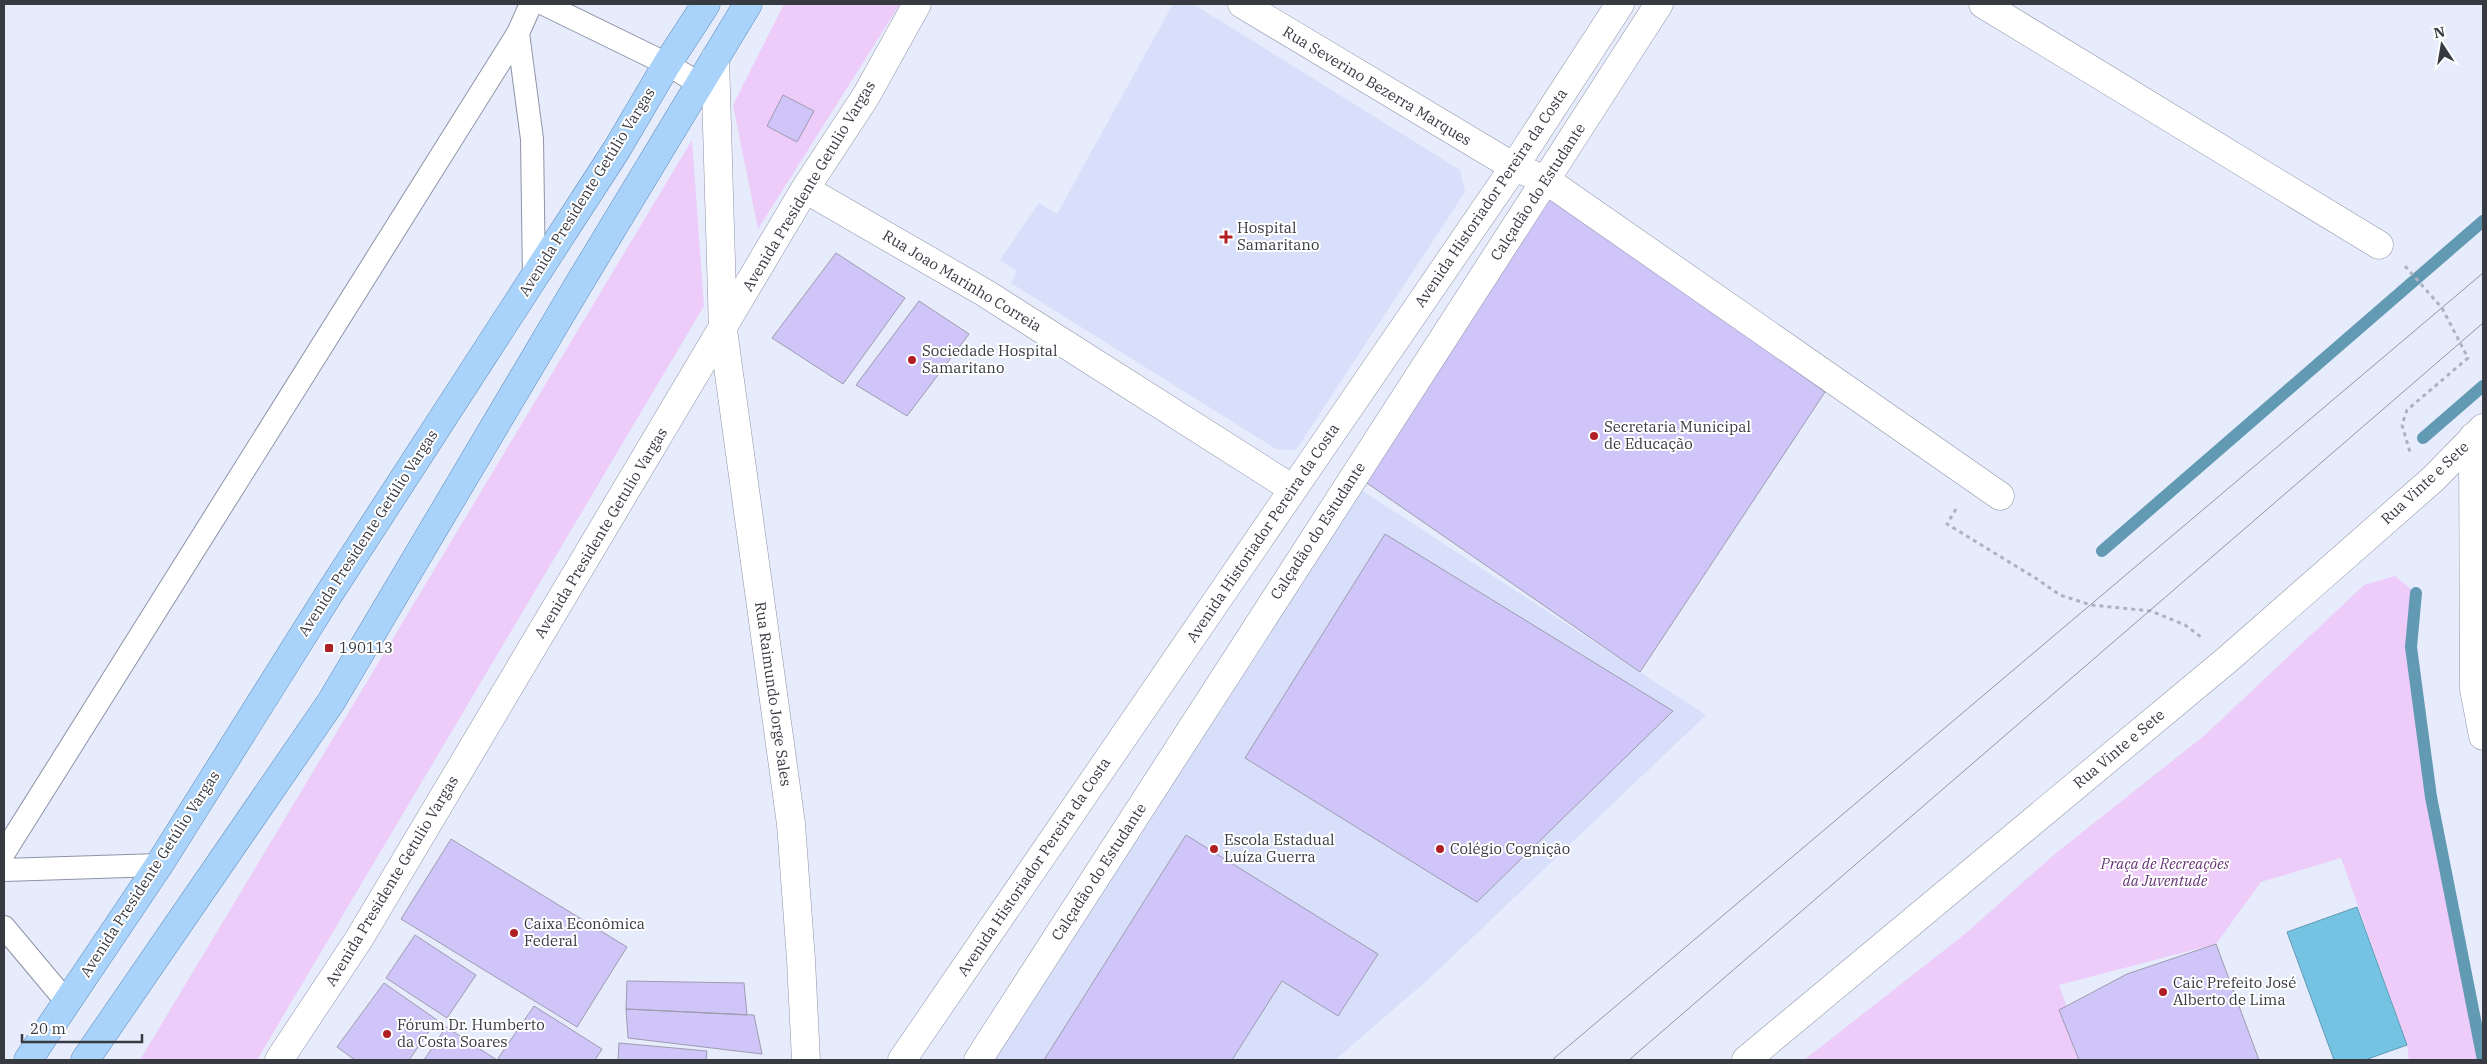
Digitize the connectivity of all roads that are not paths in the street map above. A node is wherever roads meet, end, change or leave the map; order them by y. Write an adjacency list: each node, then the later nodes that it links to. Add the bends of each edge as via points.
1 (532, 4): 10 (lane)
2 (544, 4): 12 (lane)
3 (706, 4): 12 (main road, Avenida Presidente Getúlio Vargas)
4 (748, 4): 11 (main road)
5 (918, 4): 16 (street, Avenida Presidente Getulio Vargas, via 866,96)
6 (1242, 4): 14 (street, Rua Severino Bezerra Marques)
7 (1620, 4): 14 (street, Avenida Historiador Pereira da Costa)
8 (1659, 4): 15 (street, Calçadão do Estudante)
9 (1983, 4): 17 (street)
10 (518, 33): 18 (lane, via 532,139); 24 (lane)
11 (715, 58): 13 (main road); 19 (street, Rua Raimundo Jorge Sales)
12 (667, 64): 13 (lane); 18 (main road, Avenida Presidente Getúlio Vargas, via 618,149)
13 (700, 84): 30 (main road, via 331,702)
14 (1514, 167): 15 (street, Rua Severino Bezerra Marques); 21 (street, Avenida Historiador Pereira da Costa)
15 (1546, 180): 22 (street, Rua Severino Bezerra Marques); 34 (street, Calçadão do Estudante)
16 (805, 189): 19 (street, Avenida Presidente Getulio Vargas); 21 (street, Rua Joao Marinho Correia, via 985,293)
17 (2379, 245)
18 (534, 278): 25 (main road, Avenida Presidente Getúlio Vargas, via 328,594)
19 (723, 330): 31 (street, Avenida Presidente Getulio Vargas, via 359,939); 32 (street, Rua Raimundo Jorge Sales, via 791,824)
20 (2480, 436): 23 (street, via 2474,689); 35 (street, Rua Vinte e Sete, via 2228,658)
21 (1293, 489): 33 (street, Avenida Historiador Pereira da Costa)
22 (2000, 496)
23 (2483, 736)
24 (4, 853)
25 (159, 866): 26 (lane); 28 (main road, Avenida Presidente Getúlio Vargas)
26 (4, 870)
27 (4, 927): 28 (lane)
28 (66, 1001): 29 (main road, Avenida Presidente Getúlio Vargas)
29 (28, 1060)
30 (84, 1060)
31 (279, 1060)
32 (806, 1060)
33 (902, 1060)
34 (978, 1060)
35 (1746, 1060)

